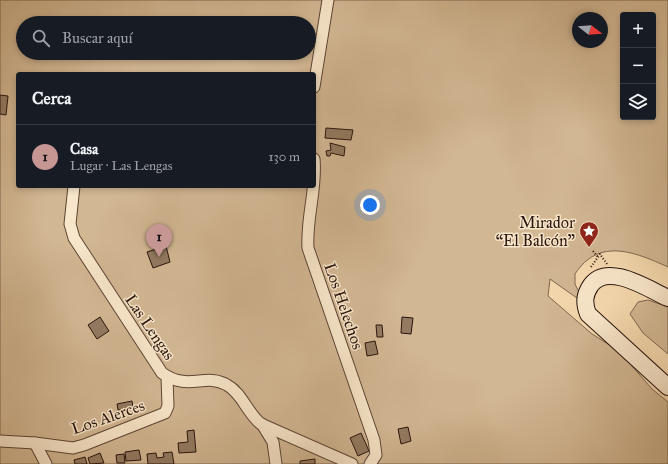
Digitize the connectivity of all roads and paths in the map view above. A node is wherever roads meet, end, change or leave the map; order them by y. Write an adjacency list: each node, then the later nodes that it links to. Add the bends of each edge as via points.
1 (328, 0): 2 (street)
2 (316, 75)
3 (74, 188): 8 (street, Las Lengas, via 70,224 74,238 156,367)
4 (314, 188): 13 (street, Los Helechos, via 308,248 374,440 376,450)
5 (593, 251): 6 (path)
6 (598, 257)
7 (668, 298): 9 (main road, via 630,280 608,275 594,282 587,292 584,303 588,314)
8 (168, 377): 10 (street, Las Lengas, via 182,383 211,381 226,384 238,394 252,416); 12 (street, Los Alerces, via 166,413 78,447)
9 (668, 387)
10 (262, 424): 15 (street, via 273,442); 16 (street, Las Lengas)
11 (0, 441): 12 (street, Los Alerces)
12 (35, 443): 14 (street)
13 (372, 462)
14 (46, 464)
15 (276, 464)
16 (352, 464)

